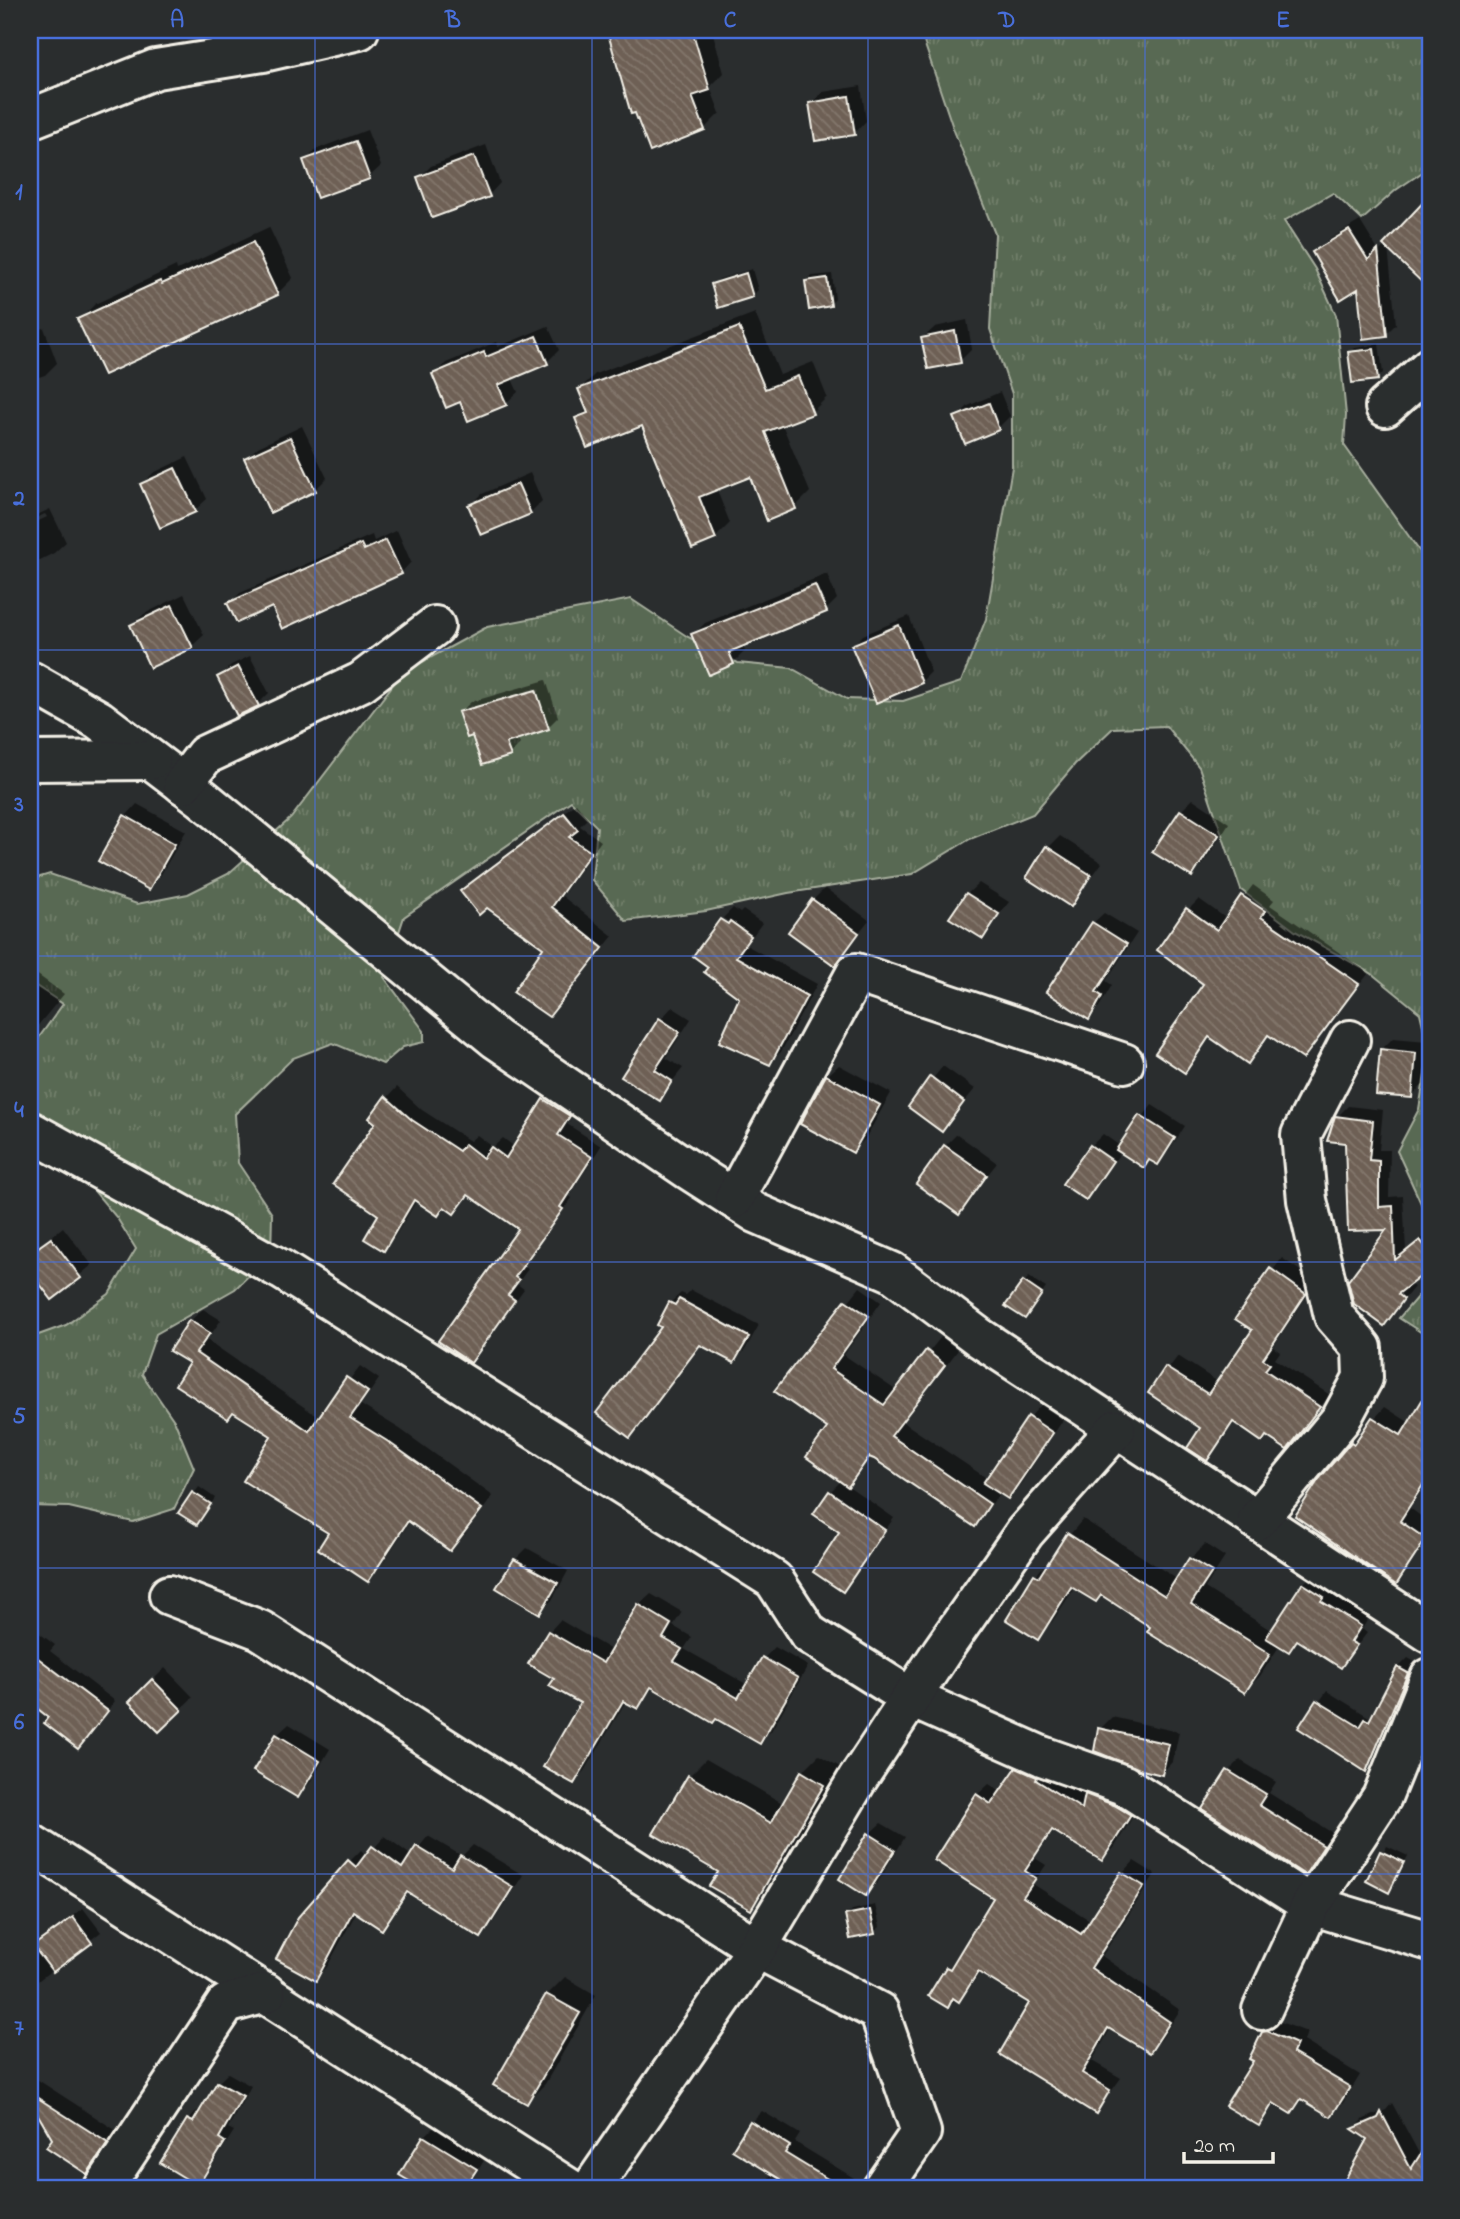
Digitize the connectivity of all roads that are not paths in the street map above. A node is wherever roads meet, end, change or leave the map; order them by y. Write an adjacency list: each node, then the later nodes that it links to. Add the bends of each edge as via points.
1 (359, 30): 2 (street, via 156,69)
2 (30, 119)
3 (1430, 367): 4 (street)
4 (1385, 407)
5 (435, 626): 9 (street, via 361,682 205,755)
6 (30, 681): 7 (street, via 99,720)
7 (151, 760): 8 (street); 9 (street)
8 (30, 761)
9 (183, 784): 13 (street, via 496,1039)
10 (1350, 1040): 15 (street, via 1301,1135 1307,1200 1334,1316 1362,1348 1363,1378 1341,1419)
11 (1124, 1063): 13 (street, via 856,973)
12 (30, 1131): 19 (street, via 282,1270 774,1580 809,1634)
13 (734, 1199): 14 (street, via 891,1272)
14 (1116, 1429): 15 (street); 19 (street, via 1025,1532)
15 (1257, 1520): 17 (street)
16 (169, 1595): 23 (street, via 260,1629)
17 (1430, 1633)
18 (1430, 1678): 21 (street, via 1382,1797)
19 (911, 1698): 21 (street, via 1042,1756 1124,1785); 23 (street)
20 (30, 1843): 24 (street)
21 (1311, 1905): 22 (street); 25 (street)
22 (1430, 1941)
23 (757, 1948): 28 (street); 29 (street, via 879,2012 921,2132)
24 (266, 1993): 26 (street, via 226,2004); 27 (street)
25 (1262, 2010)
26 (103, 2189)
27 (570, 2189)
28 (591, 2189)
29 (882, 2189)

